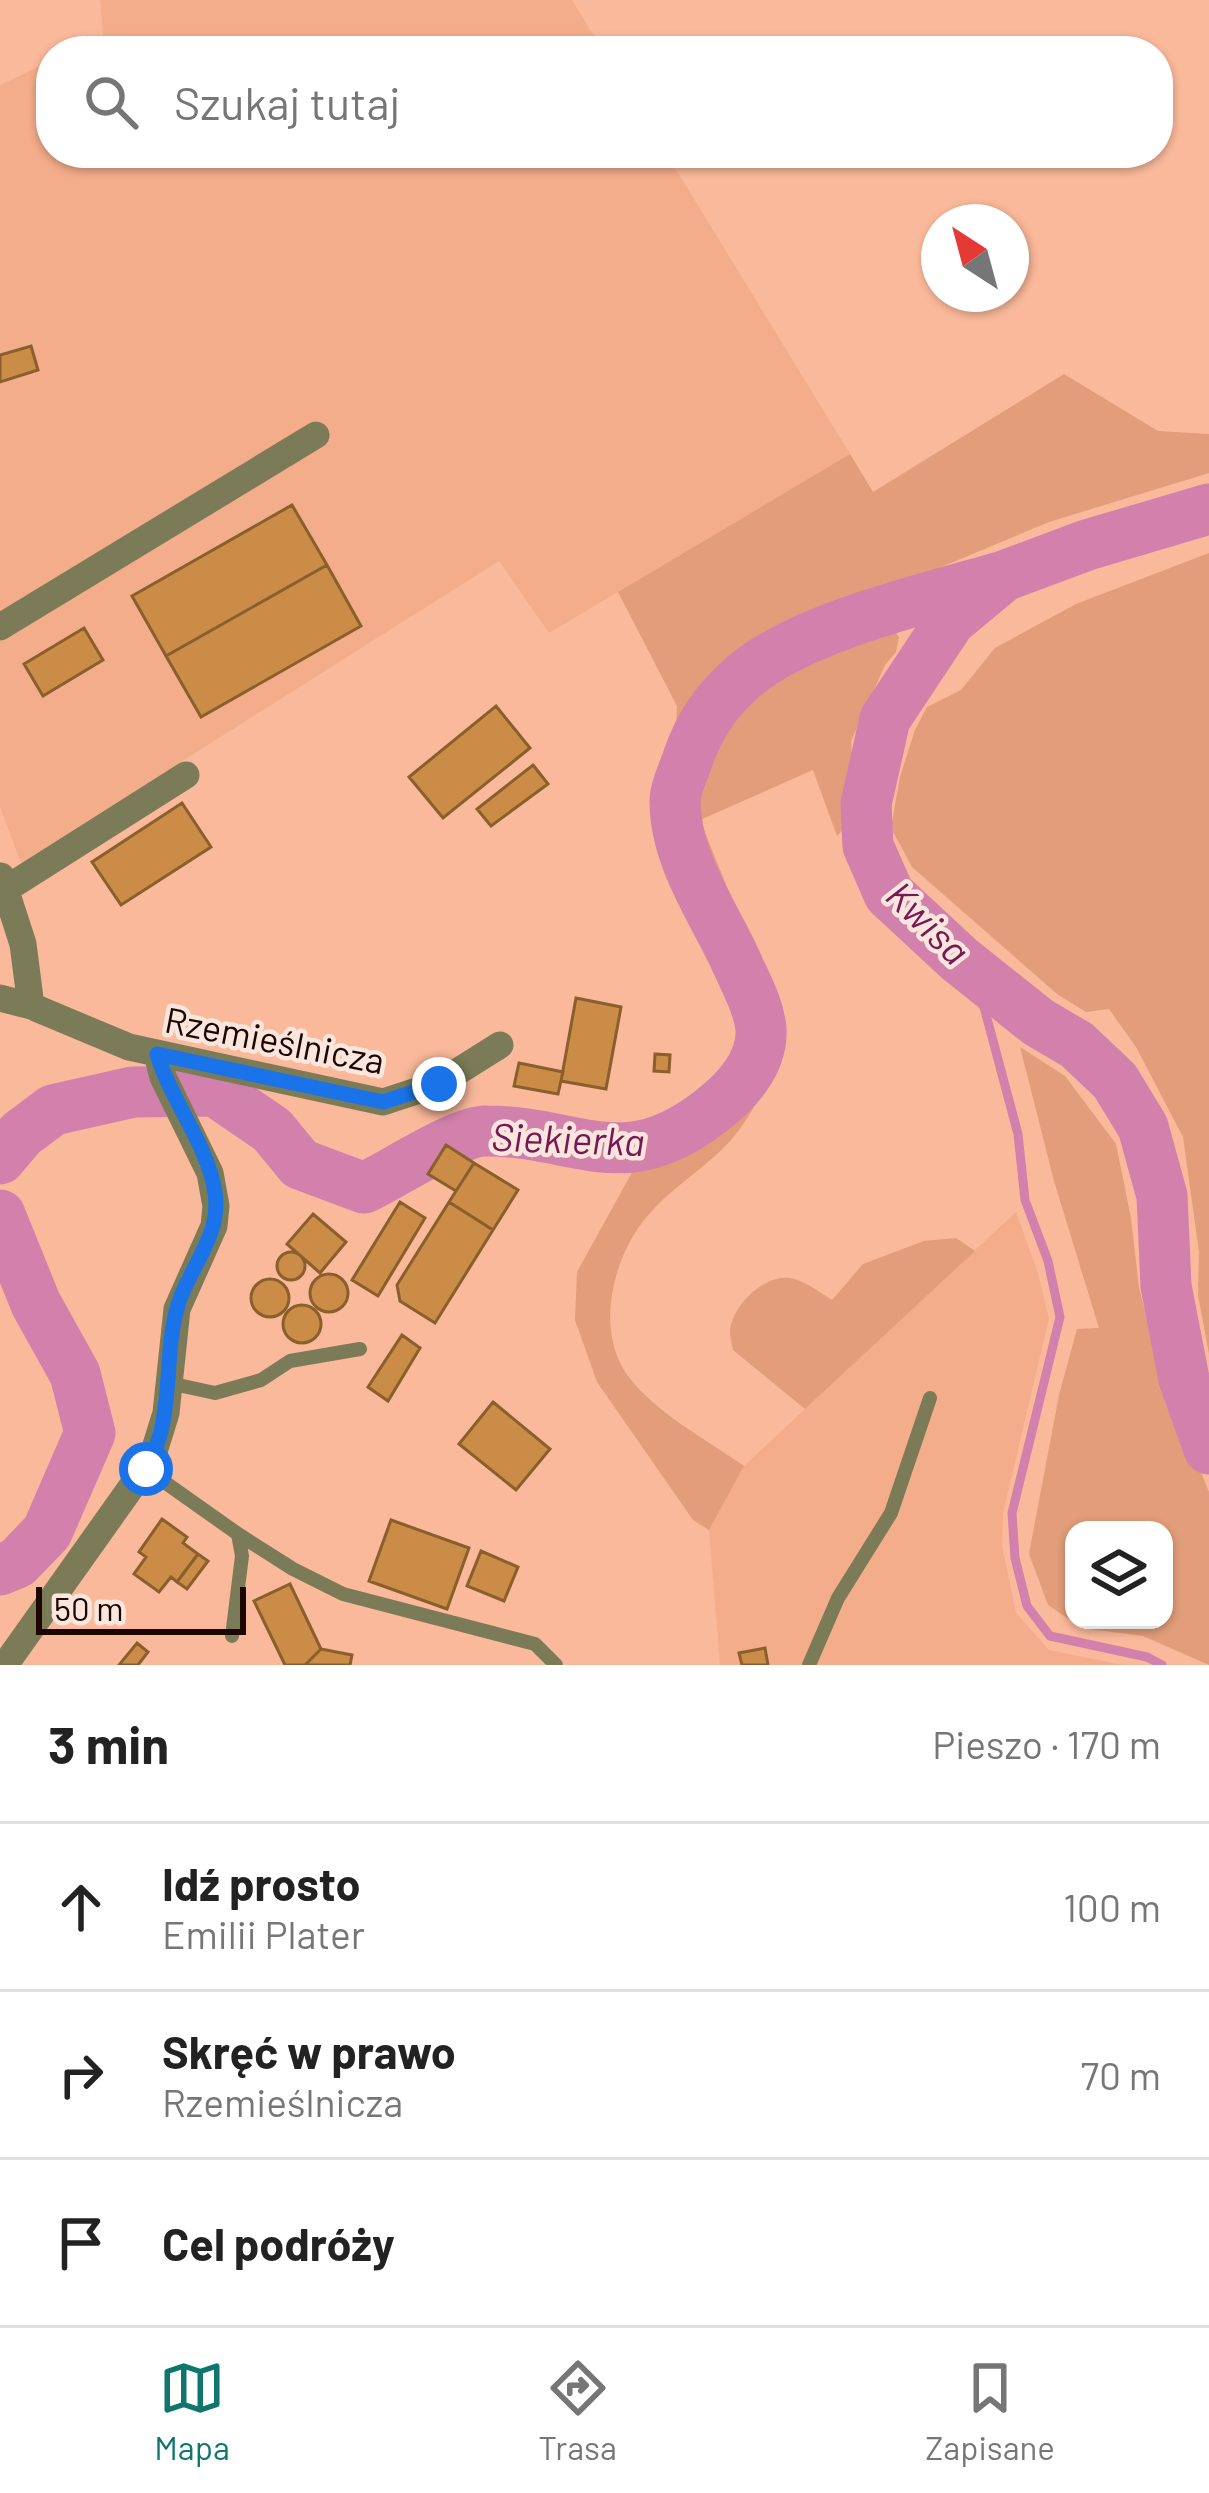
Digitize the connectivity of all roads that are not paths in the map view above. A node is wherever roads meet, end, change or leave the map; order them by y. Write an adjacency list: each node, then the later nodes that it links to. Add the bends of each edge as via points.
1 (316, 435): 2 (street)
2 (0, 626)
3 (186, 775): 4 (street)
4 (3, 880): 6 (street)
5 (0, 998): 6 (street, Rzemieślnicza)
6 (31, 1006): 8 (street, Rzemieślnicza)
7 (500, 1045): 8 (street, Rzemieślnicza, via 439,1084 383,1102)
8 (160, 1065): 10 (street, via 210,1173 216,1206 177,1309)
9 (360, 1349): 10 (lane, via 290,1361 261,1380 215,1393)
10 (169, 1383): 12 (street)
11 (931, 1398): 17 (lane, via 890,1513)
12 (146, 1469): 13 (lane); 15 (street)
13 (238, 1534): 14 (lane); 16 (lane, via 343,1594 536,1644)
14 (232, 1636)
15 (5, 1665)
16 (556, 1665)
17 (809, 1665)

